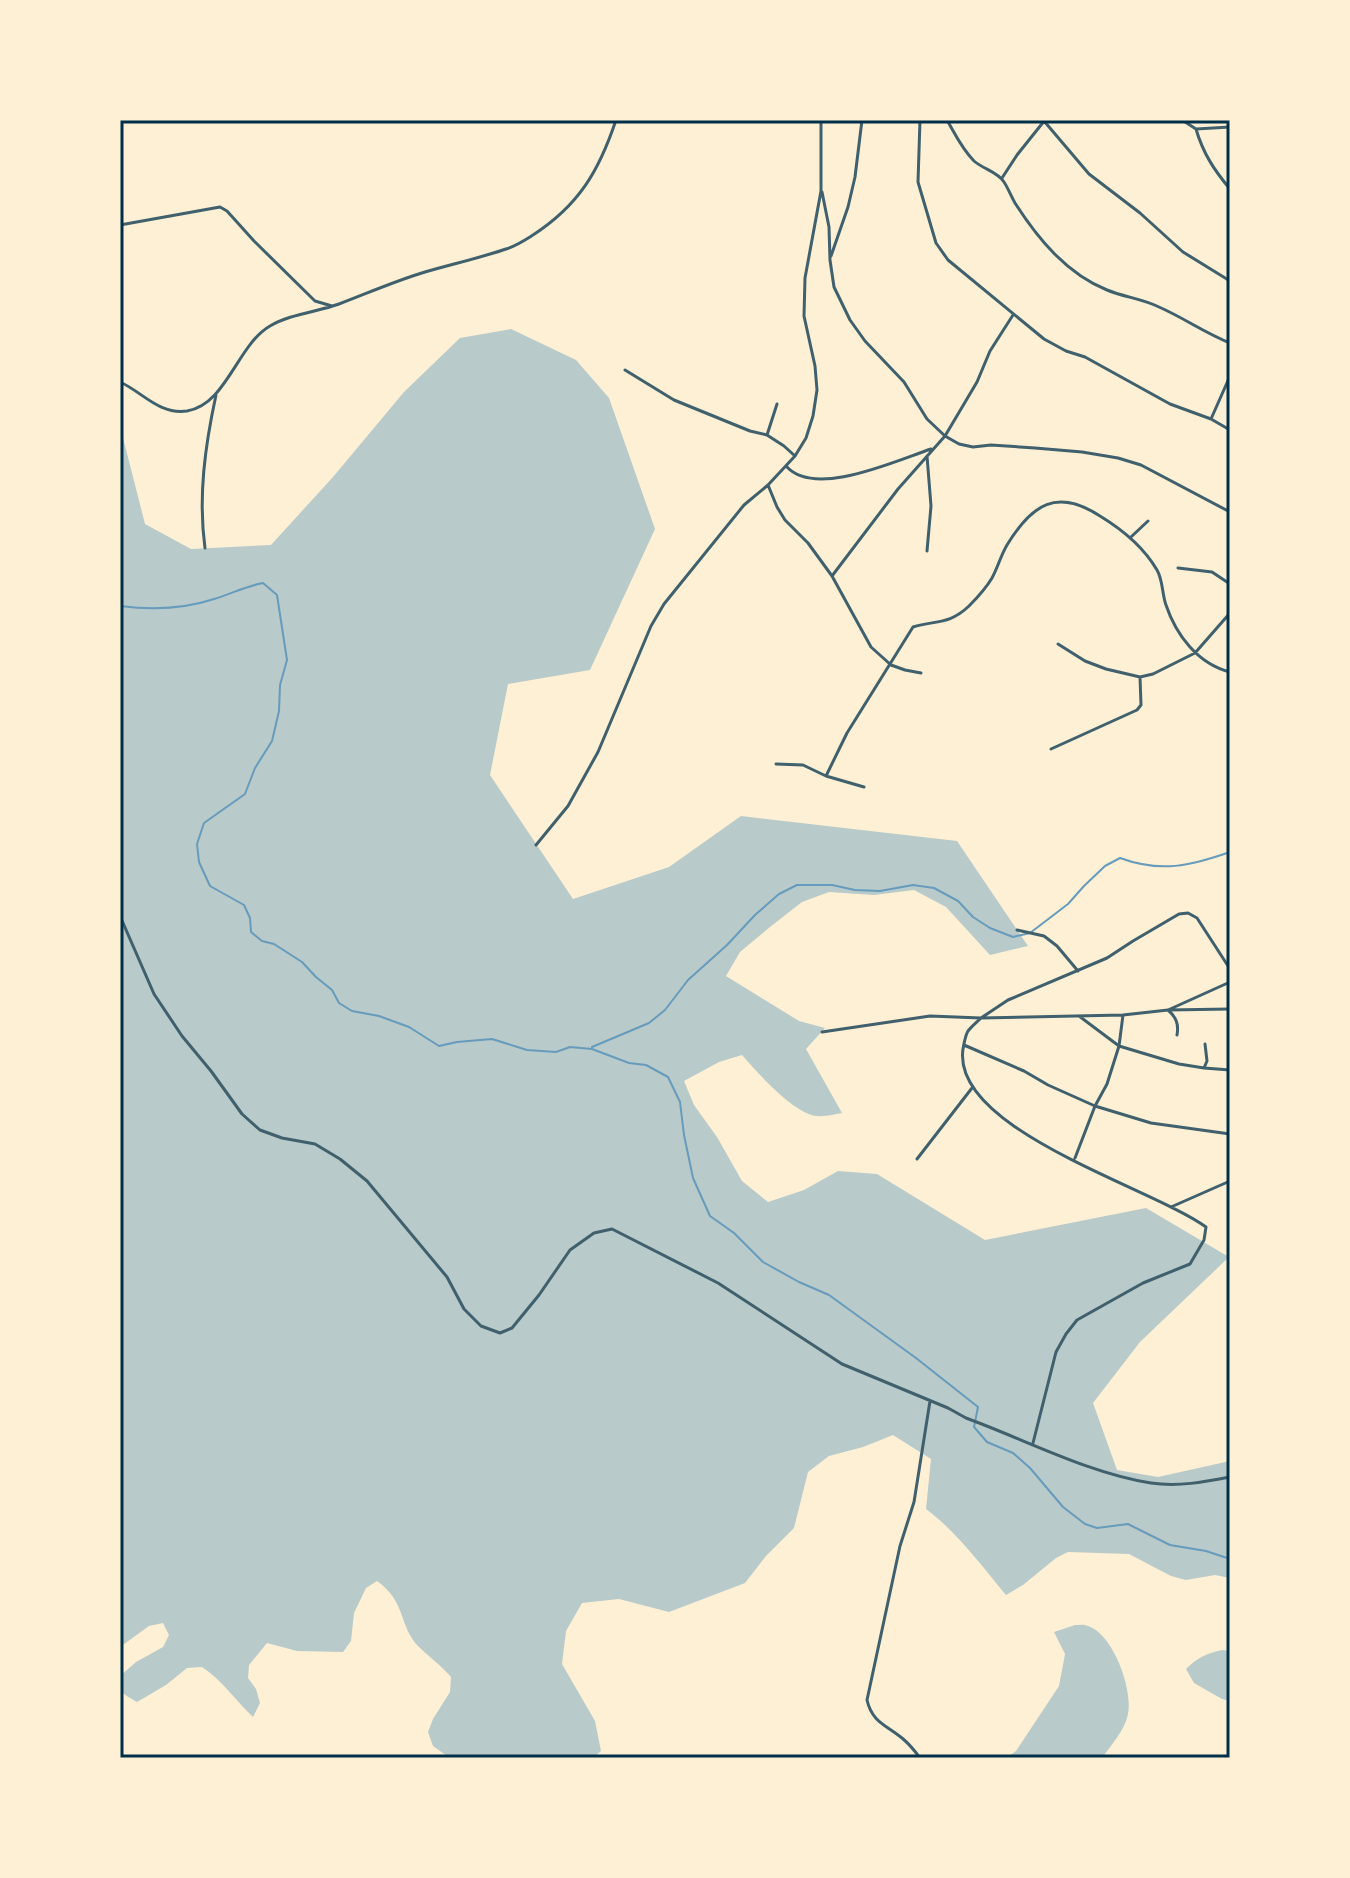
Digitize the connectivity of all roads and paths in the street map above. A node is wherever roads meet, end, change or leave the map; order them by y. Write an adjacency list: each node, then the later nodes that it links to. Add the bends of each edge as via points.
1 (616, 120): 16 (street, via 597,169 554,222 509,248)
2 (821, 120): 12 (street)
3 (862, 120): 14 (street, via 855,177)
4 (920, 120): 17 (street, via 918,182 936,243 948,260)
5 (947, 120): 10 (street, via 973,159)
6 (1045, 120): 10 (street); 15 (street, via 1089,174 1183,252)
7 (1182, 120): 9 (street)
8 (1230, 127): 9 (street)
9 (1196, 129): 11 (street, via 1206,158)
10 (1002, 178): 18 (street, via 1051,253 1078,273 1105,290 1156,305)
11 (1230, 189)
12 (821, 191): 14 (street); 29 (street, via 805,278 804,316 817,390 806,438)
13 (120, 225): 16 (street, via 220,207 315,301)
14 (830, 260): 27 (street, via 834,287 850,320)
15 (1230, 281)
16 (332, 306): 22 (street, via 269,326)
17 (1013, 315): 24 (street, via 1066,351); 27 (street)
18 (1230, 343)
19 (625, 370): 26 (street, via 674,400)
20 (1230, 376): 24 (street)
21 (121, 382): 22 (street, via 168,409 187,411)
22 (216, 395): 36 (street, via 203,475)
23 (777, 404): 26 (street)
24 (1211, 419): 25 (street)
25 (1230, 430)
26 (767, 435): 29 (street)
27 (945, 436): 28 (street); 33 (street, via 973,447 1118,458)
28 (935, 447): 30 (street); 31 (street, via 839,478 803,477)
29 (795, 456): 31 (street)
30 (927, 456): 37 (street); 39 (street)
31 (786, 465): 32 (street)
32 (768, 485): 39 (street, via 785,520); 52 (street, via 744,505 664,604 598,752 568,806)
33 (1230, 512)
34 (1148, 521): 35 (street)
35 (1131, 537): 43 (street, via 1159,572 1175,628); 44 (street, via 1088,508 1064,500 1044,505 1027,517 991,580 967,608 945,622 913,627)
36 (205, 548)
37 (927, 551)
38 (1178, 568): 40 (street, via 1212,572)
39 (832, 576): 44 (street, via 871,647)
40 (1230, 584)
41 (1230, 613): 43 (street)
42 (1058, 644): 47 (street, via 1085,661)
43 (1195, 653): 45 (street); 47 (street)
44 (891, 665): 46 (street); 50 (street)
45 (1230, 672)
46 (921, 673)
47 (1140, 677): 48 (street, via 1137,710)
48 (1051, 749)
49 (776, 764): 50 (street, via 803,765)
50 (826, 776): 51 (street)
51 (864, 787)
52 (536, 845)
53 (120, 916): 77 (street, via 154,994 242,1114 260,1130 315,1144 367,1181 481,1326 500,1333 512,1328 570,1250 594,1233 612,1229 718,1283 842,1364)
54 (1017, 930): 56 (street, via 1044,936)
55 (1230, 969): 56 (street, via 1202,923 1188,913)
56 (1078, 971): 62 (street, via 1008,1000)
57 (1230, 982): 59 (street)
58 (1230, 1009): 59 (street)
59 (1168, 1010): 60 (street); 64 (street, via 1175,1016)
60 (1123, 1015): 61 (street); 67 (street)
61 (1079, 1016): 62 (street); 67 (street)
62 (981, 1018): 63 (street, via 930,1016); 66 (street, via 967,1032)
63 (822, 1032)
64 (1177, 1035)
65 (1205, 1044): 68 (street)
66 (964, 1045): 70 (street, via 964,1069); 71 (street)
67 (1119, 1046): 68 (street); 71 (street)
68 (1204, 1068): 69 (street)
69 (1230, 1070)
70 (972, 1088): 73 (street); 74 (street, via 1005,1120)
71 (1095, 1106): 72 (street, via 1151,1123); 74 (street)
72 (1230, 1134)
73 (917, 1159)
74 (1074, 1160): 76 (street)
75 (1230, 1181): 76 (street)
76 (1171, 1207): 78 (street, via 1206,1227 1197,1253 1190,1264 1077,1320 1056,1352)
77 (930, 1401): 78 (street); 80 (street, via 914,1502 867,1700 878,1721)
78 (1033, 1443): 79 (street, via 1095,1469 1152,1483 1192,1484)
79 (1230, 1477)
80 (920, 1758)

